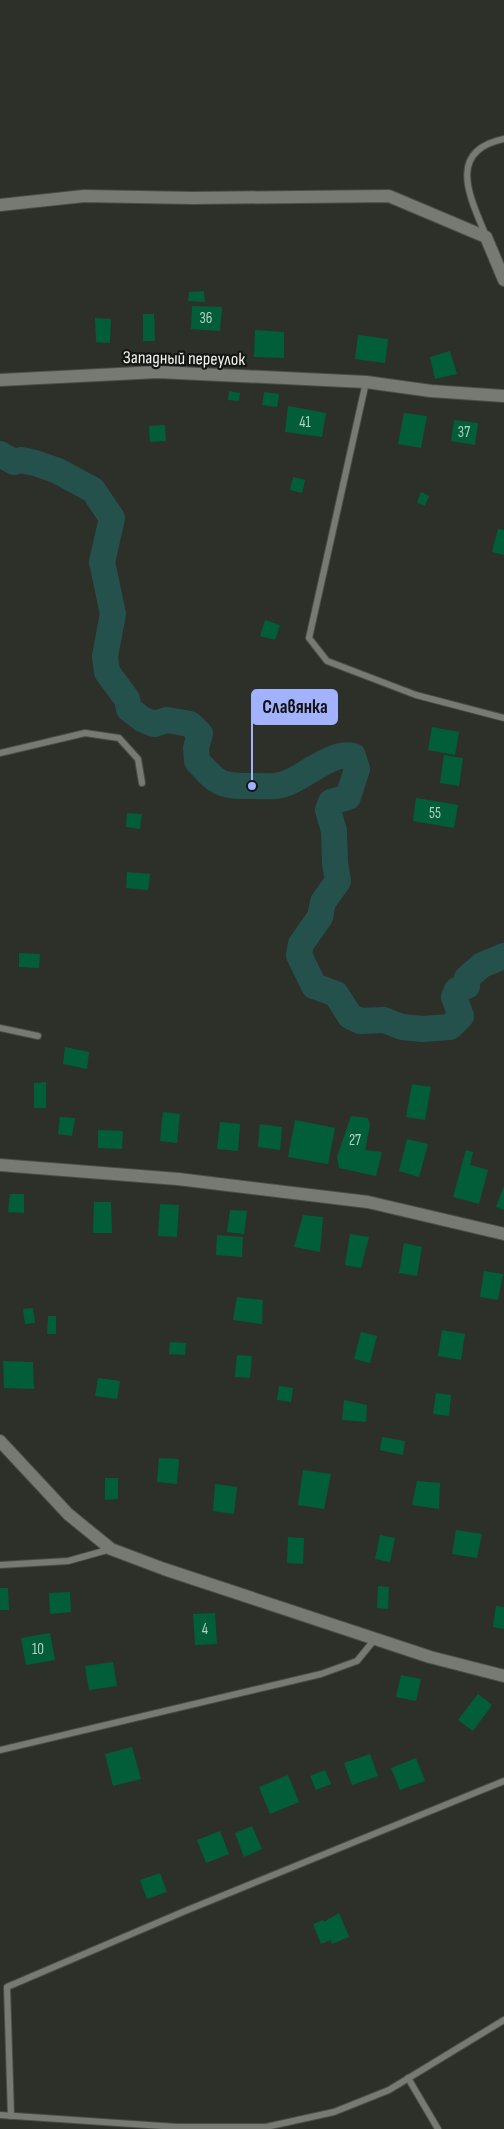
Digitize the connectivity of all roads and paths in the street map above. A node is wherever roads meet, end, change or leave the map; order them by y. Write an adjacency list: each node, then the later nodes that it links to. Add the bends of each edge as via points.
1 (504, 139): 3 (lane, via 491,142 474,153 468,162 468,192)
2 (0, 205): 3 (street, via 84,196 389,196)
3 (486, 237): 4 (street)
4 (504, 280)
5 (0, 380): 6 (street, Западный переулок, via 158,372)
6 (366, 382): 7 (street, Западный переулок); 8 (lane, via 309,638 327,660 416,695)
7 (504, 396)
8 (504, 718)
9 (0, 753): 10 (lane, via 85,733 119,738 138,759)
10 (142, 783)
11 (0, 1028): 12 (lane)
12 (38, 1036)
13 (0, 1165): 14 (street, via 178,1179 368,1202)
14 (504, 1234)
15 (0, 1441): 16 (street, via 68,1514)
16 (111, 1549): 17 (lane, via 68,1561); 18 (street)
17 (0, 1565)
18 (374, 1638): 19 (street, via 430,1657); 20 (lane, via 357,1661 321,1674)
19 (504, 1676)
20 (0, 1750)
21 (504, 1781): 22 (lane)
22 (4, 1986): 26 (lane)
23 (504, 2020): 24 (lane)
24 (408, 2078): 26 (lane, via 389,2090 334,2112 266,2127 178,2127); 27 (lane)
25 (0, 2115): 26 (lane)
26 (11, 2116)
27 (438, 2129)

